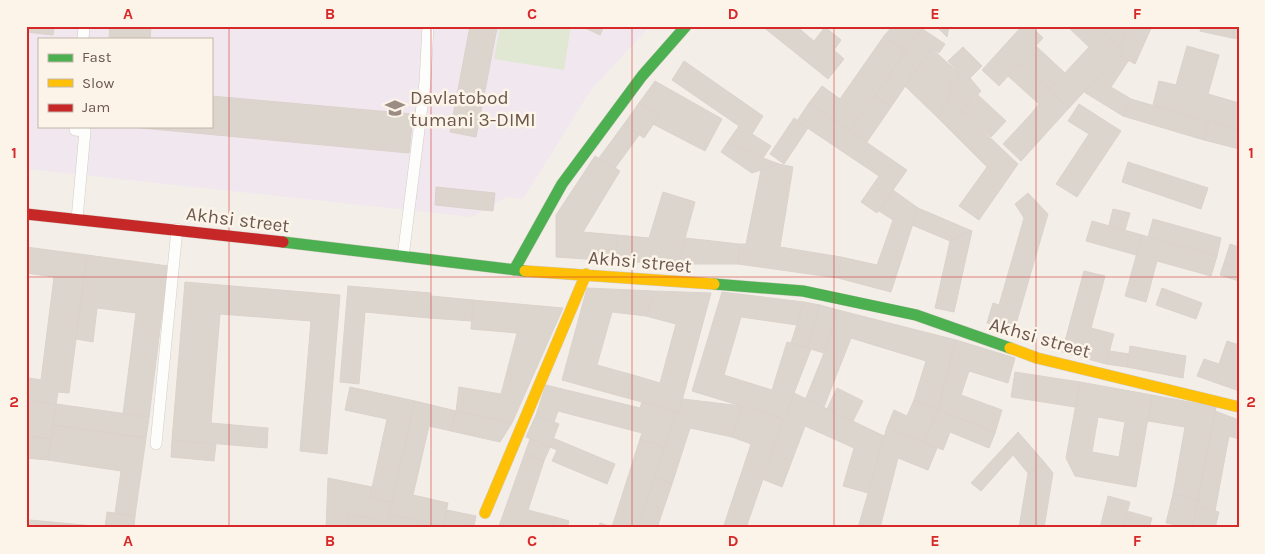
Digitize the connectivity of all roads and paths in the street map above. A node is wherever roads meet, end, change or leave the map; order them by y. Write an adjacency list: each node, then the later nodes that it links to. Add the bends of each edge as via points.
1 (428, 26): 7 (lane, via 425,82)
2 (686, 26): 8 (street, via 642,76 562,184)
3 (76, 128): 5 (lane, via 85,131)
4 (26, 214): 5 (street, Akhsi street)
5 (77, 218): 6 (street, Akhsi street)
6 (177, 229): 7 (street, Akhsi street); 11 (lane)
7 (403, 257): 8 (street, Akhsi street)
8 (514, 270): 9 (street, Akhsi street)
9 (586, 274): 10 (street, Akhsi street, via 803,291 916,315 1036,358); 12 (street)
10 (1239, 407)
11 (156, 444)
12 (485, 513)

